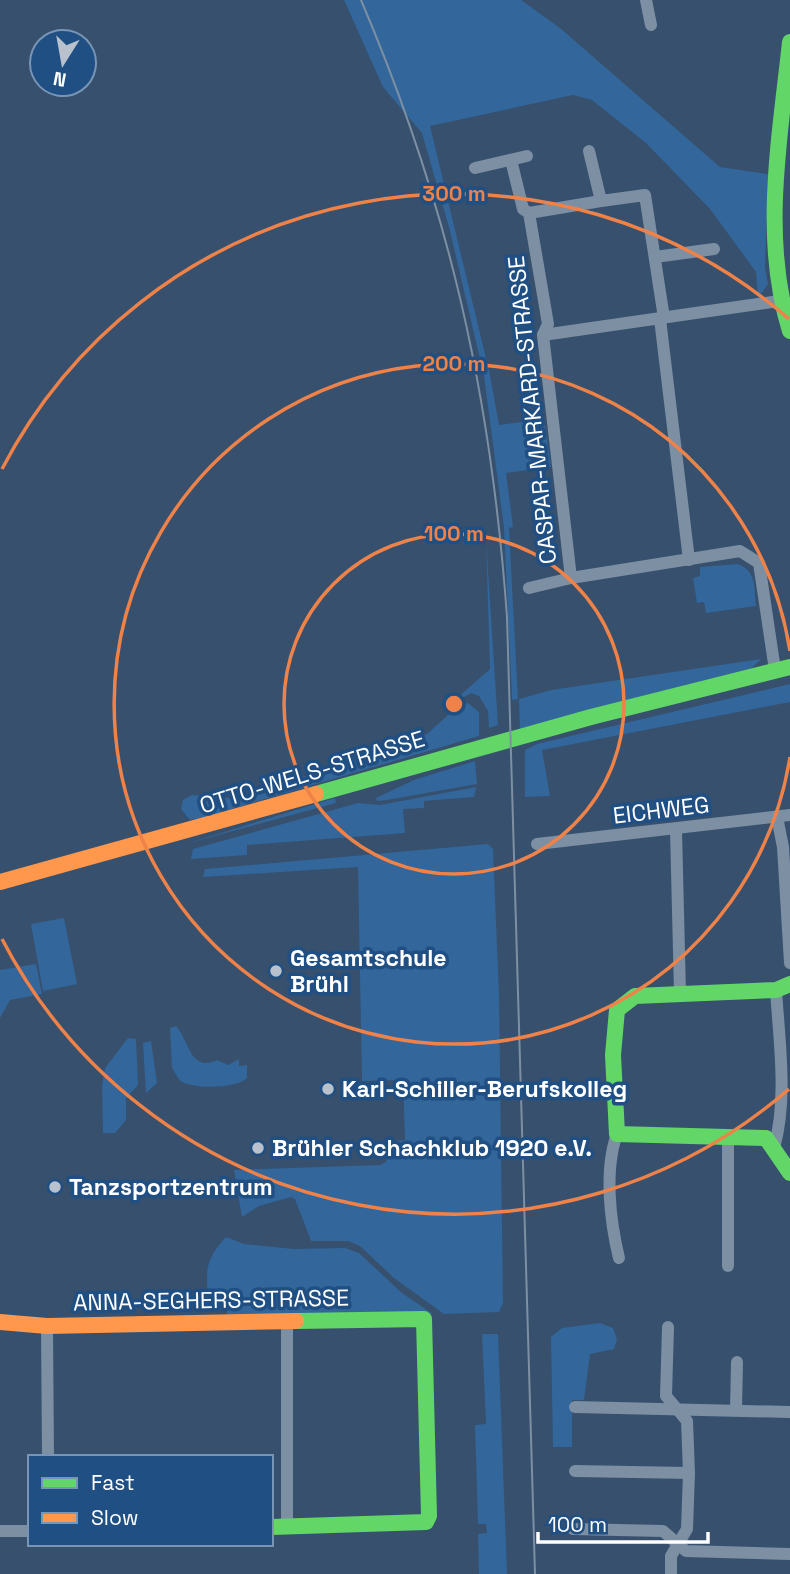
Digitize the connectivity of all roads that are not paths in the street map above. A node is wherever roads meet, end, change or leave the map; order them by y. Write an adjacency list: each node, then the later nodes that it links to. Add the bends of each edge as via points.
1 (646, 0): 2 (street)
2 (651, 25)
3 (790, 42): 12 (street, via 778,190 777,246 783,260)
4 (589, 151): 8 (street)
5 (527, 156): 6 (street)
6 (511, 160): 7 (street); 9 (street, CASPAR-MARKARD-STRASSE, via 523,209)
7 (475, 168)
8 (601, 201): 9 (street); 11 (street, via 645,195)
9 (529, 213): 15 (street, CASPAR-MARKARD-STRASSE, via 548,324)
10 (714, 249): 11 (street)
11 (655, 257): 13 (street)
12 (784, 298): 13 (street); 14 (street)
13 (662, 318): 15 (street); 16 (street)
14 (790, 331)
15 (543, 335): 17 (street, CASPAR-MARKARD-STRASSE)
16 (689, 560): 17 (street); 19 (street, via 740,551 759,563)
17 (571, 578): 18 (street)
18 (529, 588)
19 (785, 671): 24 (street, OTTO-WELS-STRASSE, via 507,738 175,837)
20 (790, 815): 21 (street, EICHWEG)
21 (776, 817): 22 (street, EICHWEG); 25 (street, via 783,847)
22 (676, 830): 23 (street, EICHWEG); 27 (street)
23 (537, 844)
24 (0, 883)
25 (790, 962)
26 (783, 987): 27 (street); 28 (street)
27 (680, 993): 30 (street, via 635,996 622,1002 616,1014)
28 (785, 1055): 29 (street)
29 (785, 1075): 32 (street)
30 (617, 1134): 31 (street); 34 (street, via 611,1151 613,1233)
31 (728, 1138): 32 (street, via 766,1138); 35 (street)
32 (774, 1148): 33 (street)
33 (790, 1172)
34 (619, 1258)
35 (728, 1266)
36 (287, 1321): 38 (street, ANNA-SEGHERS-STRASSE); 48 (street); 48 (street, ANNA-SEGHERS-STRASSE, via 424,1319 429,1516 426,1522)
37 (0, 1322): 38 (street, ANNA-SEGHERS-STRASSE)
38 (47, 1326): 45 (street)
39 (668, 1327): 42 (street, via 666,1396)
40 (737, 1363): 43 (street)
41 (575, 1407): 42 (street)
42 (676, 1410): 43 (street); 47 (street, via 687,1421)
43 (737, 1410): 44 (street)
44 (790, 1412)
45 (48, 1455)
46 (575, 1471): 47 (street)
47 (689, 1472): 52 (street, via 687,1529)
48 (279, 1527)
49 (573, 1529): 52 (street, via 663,1531)
50 (0, 1531): 51 (street)
51 (28, 1531)
52 (678, 1544): 53 (street, via 686,1550); 54 (street, via 671,1556)
53 (790, 1554)
54 (671, 1574)

